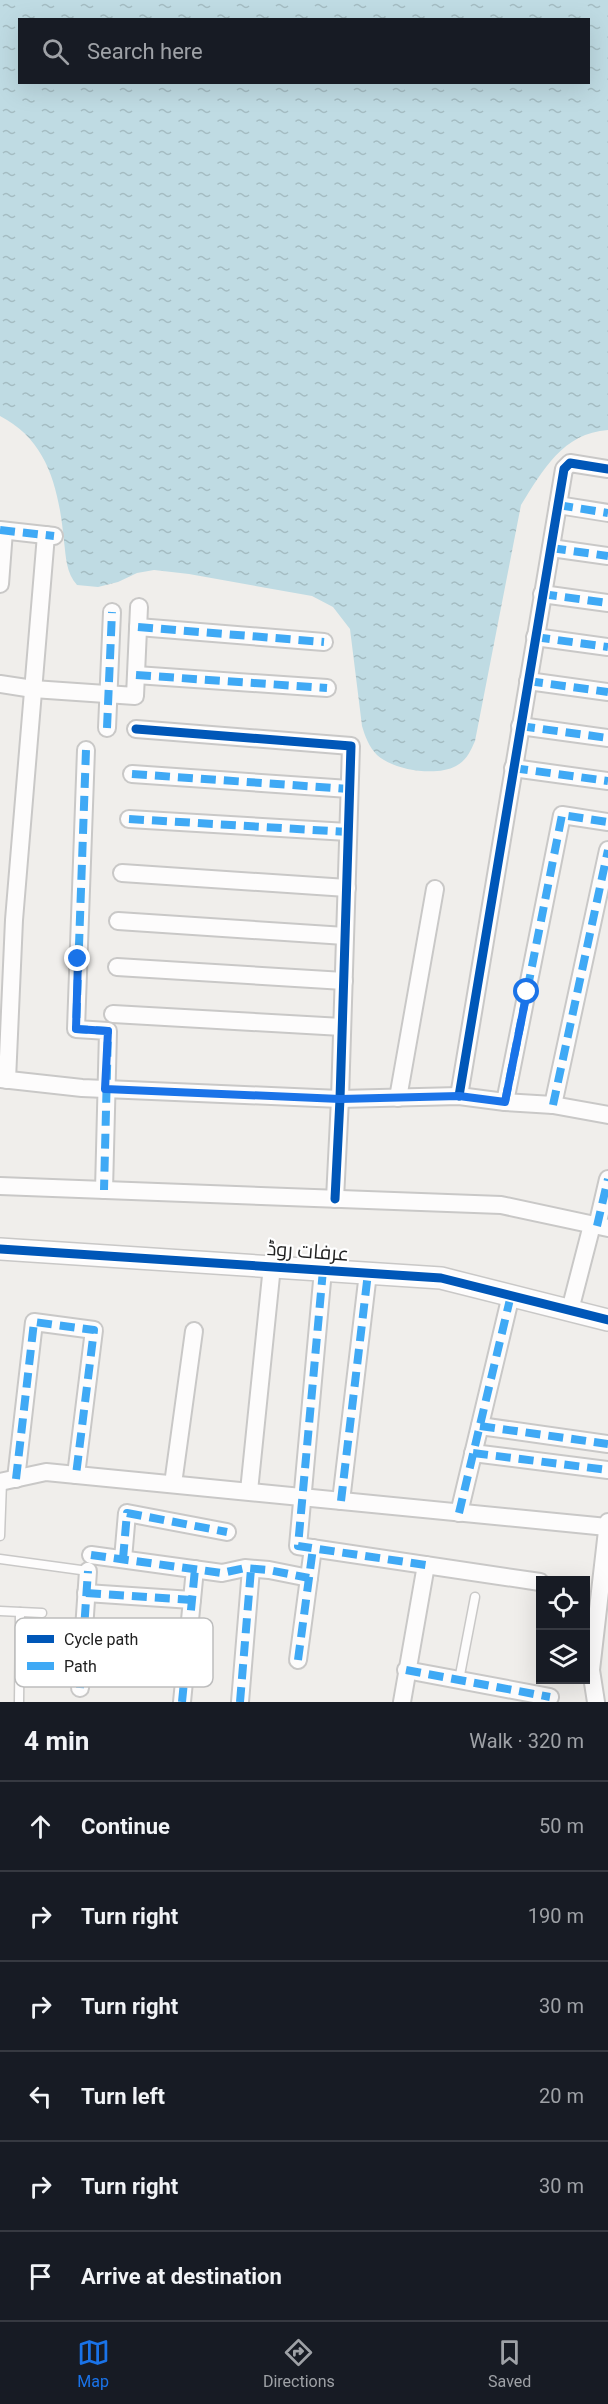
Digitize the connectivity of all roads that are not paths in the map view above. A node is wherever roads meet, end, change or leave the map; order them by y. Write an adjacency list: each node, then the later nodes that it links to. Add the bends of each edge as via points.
1 (608, 469): 2 (street, via 570,463 564,470)
2 (558, 505): 3 (street); 5 (street)
3 (608, 513)
4 (2, 530): 7 (street); 20 (street, via 50,536)
5 (550, 548): 6 (street); 8 (street)
6 (608, 556)
7 (0, 584)
8 (542, 594): 9 (street); 13 (street)
9 (608, 603)
10 (139, 607): 12 (street)
11 (112, 612): 22 (street)
12 (138, 627): 14 (street); 16 (street)
13 (535, 637): 15 (street); 17 (street)
14 (324, 642)
15 (608, 647)
16 (136, 675): 19 (street); 22 (street, via 135,696)
17 (528, 681): 21 (street); 23 (street)
18 (0, 684): 20 (street)
19 (327, 688)
20 (33, 689): 22 (street); 45 (street)
21 (608, 692)
22 (108, 694): 24 (street)
23 (520, 726): 26 (street); 28 (street)
24 (107, 728)
25 (135, 729): 31 (street, via 351,746)
26 (608, 738)
27 (86, 750): 46 (street, via 76,1029 108,1031)
28 (513, 768): 30 (street); 47 (street)
29 (132, 774): 31 (street)
30 (608, 781)
31 (350, 789): 34 (street)
32 (129, 819): 34 (street)
33 (608, 822): 50 (street, via 562,814)
34 (348, 832): 37 (street)
35 (608, 850): 51 (street)
36 (122, 873): 37 (street)
37 (346, 888): 40 (street)
38 (435, 889): 48 (street)
39 (118, 921): 40 (street)
40 (345, 936): 42 (street)
41 (117, 967): 42 (street)
42 (344, 981): 44 (street)
43 (113, 1014): 44 (street)
44 (342, 1027): 49 (street)
45 (4, 1080): 46 (street)
46 (105, 1089): 49 (street); 55 (street)
47 (459, 1096): 48 (street); 50 (street)
48 (398, 1098): 49 (street)
49 (340, 1099): 56 (street)
50 (505, 1102): 51 (street)
51 (553, 1105): 52 (street)
52 (608, 1115)
53 (608, 1179): 57 (street)
54 (0, 1186): 55 (street)
55 (104, 1190): 56 (street)
56 (335, 1199): 57 (street, via 501,1204)
57 (599, 1226): 63 (street)
58 (0, 1250): 59 (street, عرفات روڈ)
59 (272, 1266): 60 (street, عرفات روڈ); 73 (street)
60 (323, 1270): 61 (street, عرفات روڈ); 74 (street)
61 (368, 1273): 62 (street, عرفات روڈ, via 441,1278); 75 (street)
62 (511, 1295): 63 (street, عرفات روڈ); 66 (street)
63 (570, 1310): 64 (street, عرفات روڈ)
64 (608, 1320)
65 (194, 1331): 72 (street)
66 (480, 1426): 67 (street); 68 (street)
67 (608, 1444)
68 (473, 1453): 69 (street); 76 (street)
69 (608, 1470)
70 (76, 1475): 71 (street, via 46,1472); 71 (street, via 94,1330 33,1322); 72 (street)
71 (6, 1481): 79 (lane)
72 (173, 1484): 73 (street)
73 (249, 1491): 74 (street)
74 (304, 1497): 75 (street); 80 (street, via 298,1546)
75 (341, 1501): 76 (street)
76 (459, 1513): 77 (street)
77 (607, 1525): 89 (street)
78 (227, 1532): 82 (street, via 127,1513)
79 (0, 1536)
80 (313, 1548): 84 (street); 87 (street)
81 (0, 1559): 83 (lane)
82 (123, 1559): 83 (street); 85 (street)
83 (89, 1563): 90 (street)
84 (426, 1565): 88 (street); 100 (street)
85 (195, 1569): 86 (street, via 222,1573); 92 (street)
86 (251, 1569): 87 (street); 107 (street)
87 (309, 1578): 99 (street)
88 (536, 1581)
89 (593, 1590): 109 (street, via 591,1670)
90 (86, 1593): 92 (street); 97 (street)
91 (475, 1597): 101 (lane)
92 (192, 1600): 98 (street)
93 (0, 1611): 94 (lane)
94 (20, 1612): 95 (lane); 96 (lane)
95 (42, 1613)
96 (20, 1618)
97 (84, 1618)
98 (190, 1618)
99 (298, 1660)
100 (406, 1670): 101 (street); 108 (street)
101 (459, 1680): 104 (street)
102 (19, 1687): 105 (lane)
103 (183, 1687): 106 (street)
104 (550, 1697)
105 (19, 1702)
106 (182, 1702)
107 (240, 1702)
108 (402, 1702)
109 (596, 1702)

